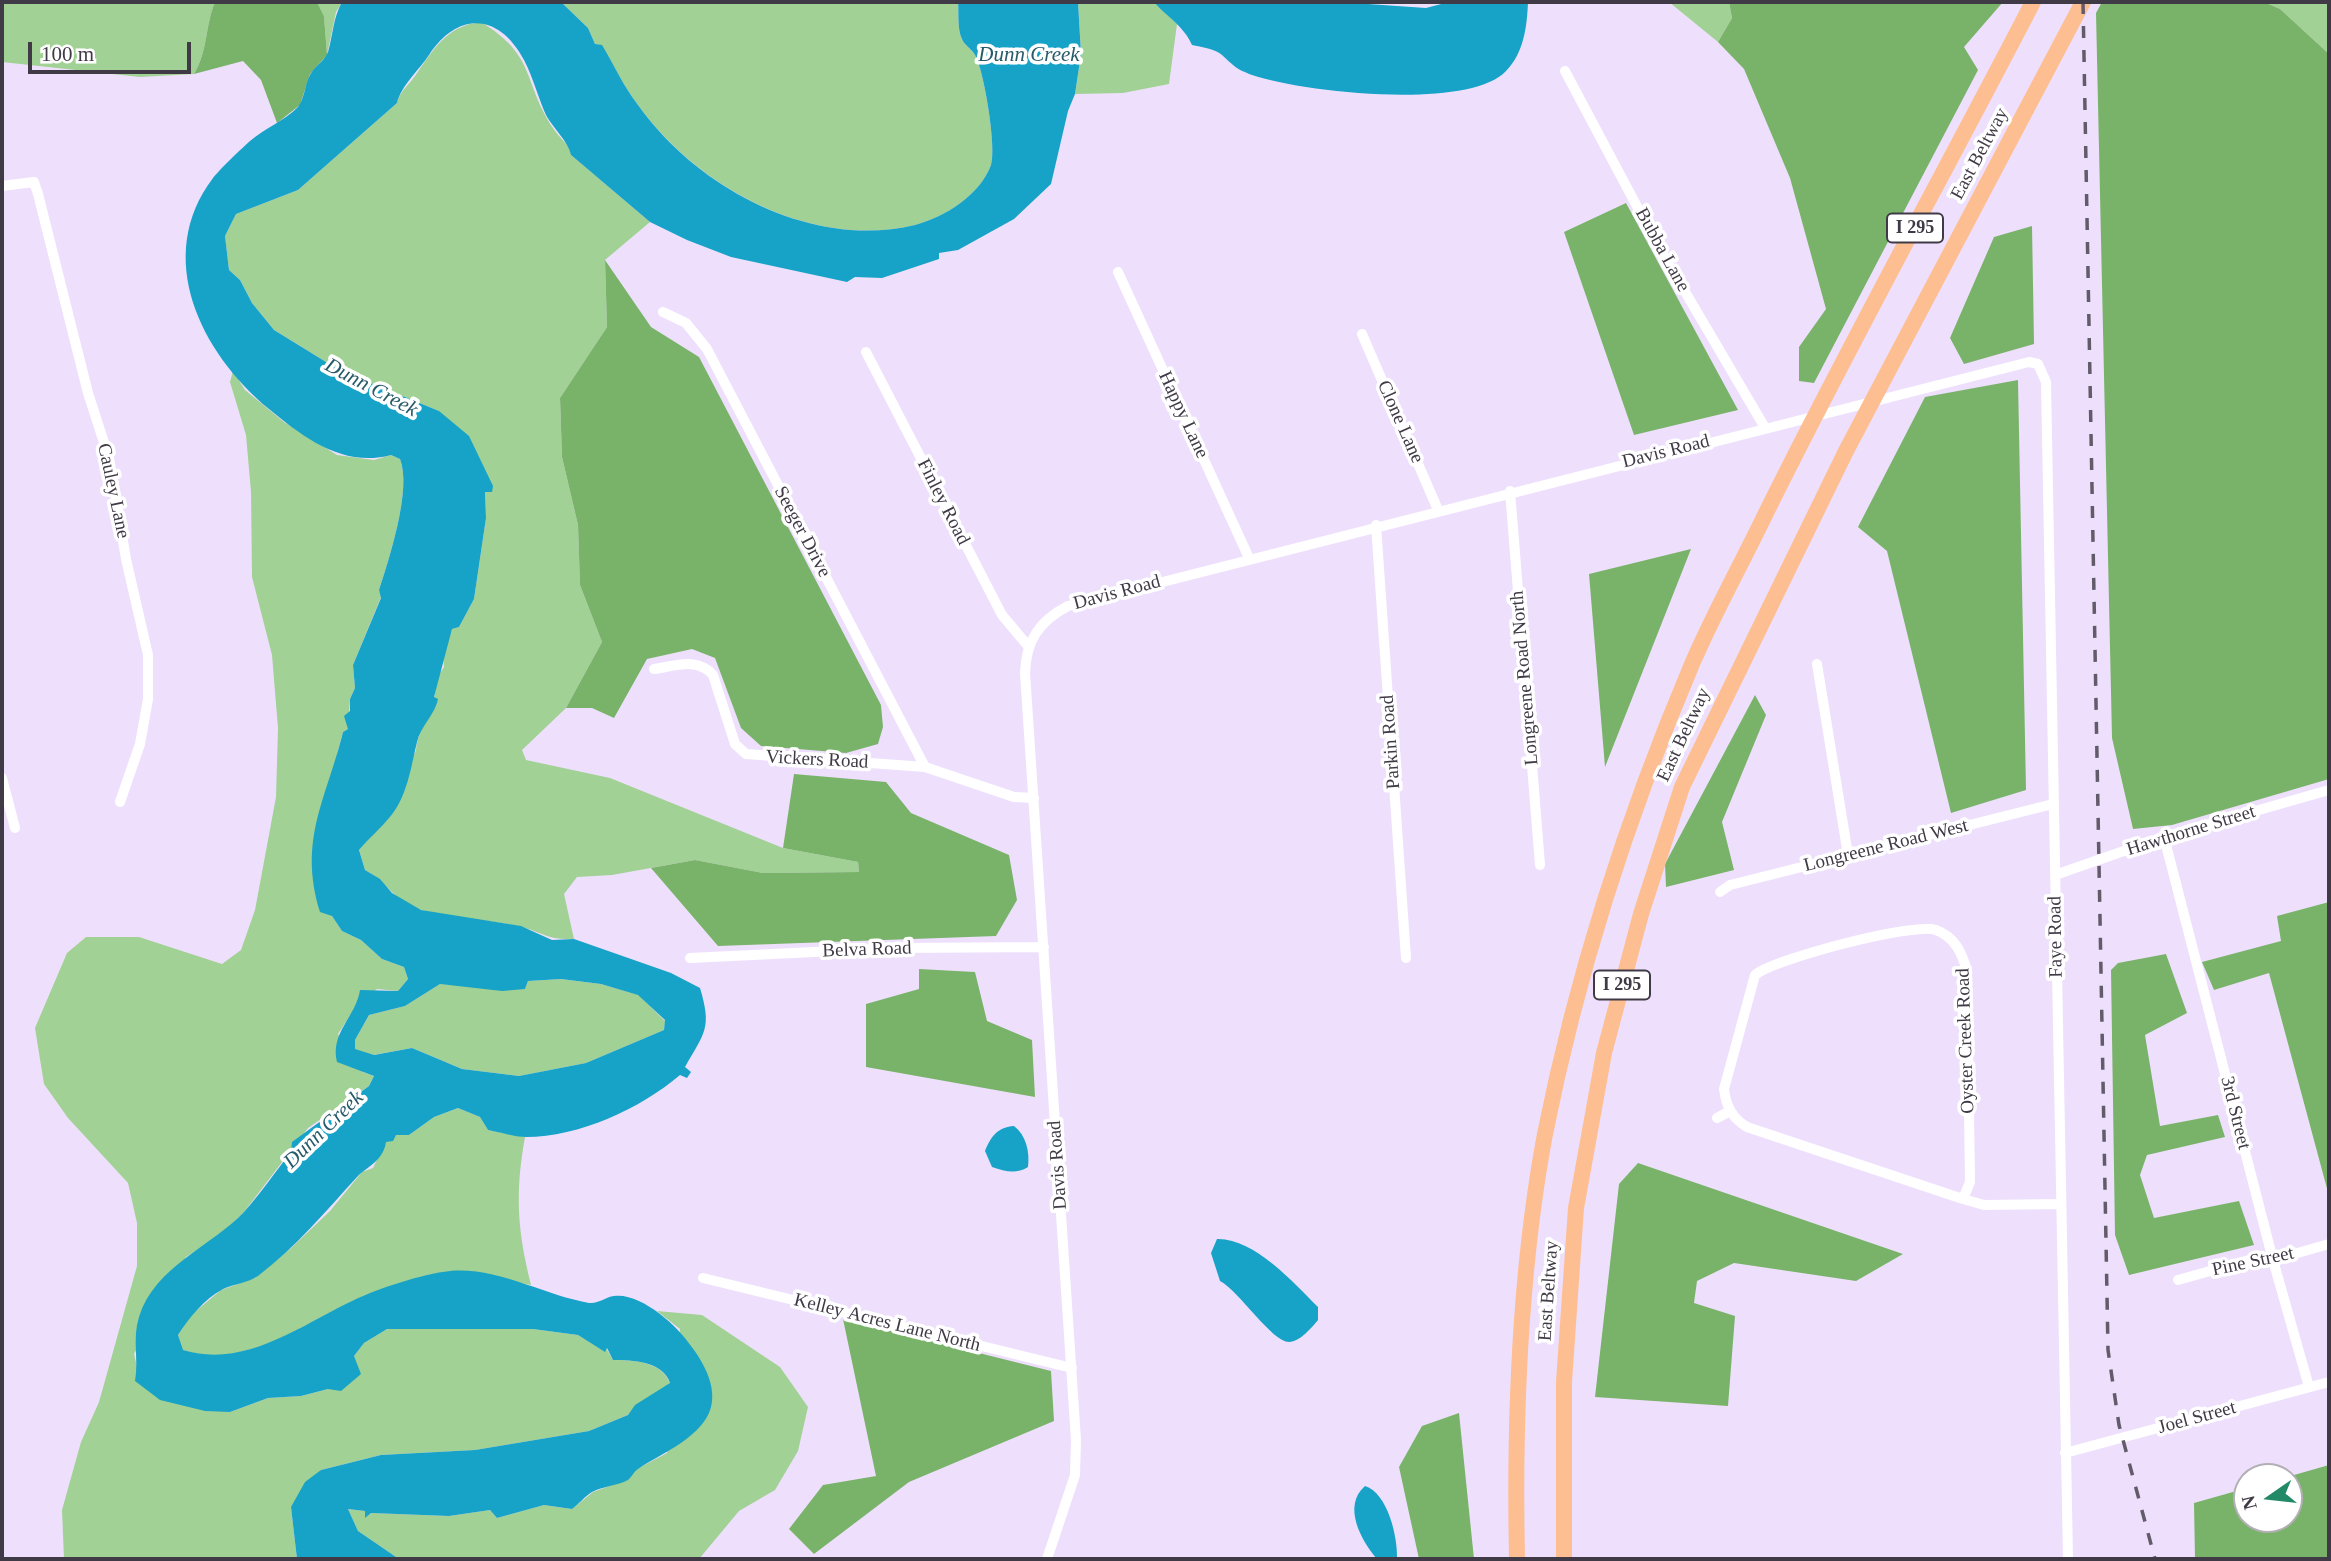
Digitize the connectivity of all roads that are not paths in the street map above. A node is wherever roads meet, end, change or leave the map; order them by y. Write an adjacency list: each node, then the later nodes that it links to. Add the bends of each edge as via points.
1 (2034, 2): 48 (highway, East Beltway / I 295, via 1792,460 1693,662 1631,818 1582,974 1545,1135 1527,1260 1518,1399)
2 (2083, 2): 49 (highway, East Beltway / I 295, via 1846,451 1682,787 1641,914 1604,1053 1576,1209 1564,1382)
3 (1565, 71): 10 (street, Bubba Lane, via 1657,244)
4 (2, 186): 22 (street, Cauley Lane, via 34,182 108,458 148,655 148,699 140,744)
5 (1118, 272): 14 (street, Happy Lane)
6 (663, 312): 18 (street, Seeger Drive, via 686,323 707,349)
7 (1362, 334): 12 (street, Clone Lane)
8 (866, 352): 15 (street, Finley Road, via 1002,615)
9 (1992, 369): 10 (street, Davis Road); 23 (street, Faye Road, via 2038,364 2046,382)
10 (1764, 426): 11 (street, Davis Road)
11 (1510, 491): 12 (street, Davis Road); 27 (street, Longreene Road North)
12 (1438, 510): 13 (street, Davis Road)
13 (1376, 525): 14 (street, Davis Road); 34 (street, Parkin Road)
14 (1249, 558): 15 (street, Davis Road, via 1068,606 1045,619)
15 (1028, 646): 21 (street, Davis Road, via 1025,673)
16 (1817, 664): 26 (street)
17 (654, 669): 18 (street, Vickers Road, via 707,667 735,744 746,754)
18 (925, 767): 21 (street, Vickers Road, via 1014,797)
19 (2, 778): 24 (street)
20 (2329, 790): 25 (street, Hawthorne Street)
21 (1034, 798): 32 (street, Davis Road)
22 (120, 802)
23 (2053, 804): 26 (street, Longreene Road West); 28 (street, Faye Road)
24 (15, 828)
25 (2164, 837): 28 (street, Hawthorne Street); 40 (street, 3rd Street)
26 (1848, 855): 29 (street, Longreene Road West, via 1730,885)
27 (1540, 865)
28 (2055, 875): 38 (street, Faye Road)
29 (1720, 892)
30 (1956, 927): 31 (street)
31 (1947, 936): 35 (street, via 1923,927 1911,928 1764,968 1755,975 1724,1089); 37 (street, Oyster Creek Road, via 1957,946 1967,971 1969,1182)
32 (1044, 947): 33 (street, Belva Road, via 897,948); 43 (street, Davis Road)
33 (690, 958)
34 (1406, 958)
35 (1730, 1111): 36 (street); 37 (street, via 1746,1127)
36 (1717, 1118)
37 (1964, 1199): 38 (street, via 1984,1205)
38 (2061, 1204): 46 (street, Faye Road)
39 (2329, 1244): 40 (street, Pine Street)
40 (2273, 1260): 42 (street, Pine Street, via 2260,1257); 45 (street, 3rd Street)
41 (703, 1278): 43 (street, Kelley Acres Lane North)
42 (2178, 1280)
43 (1072, 1368): 47 (street, Davis Road, via 1075,1475)
44 (2329, 1382): 45 (street, Joel Street)
45 (2309, 1387): 46 (street, Joel Street)
46 (2065, 1453): 50 (street, Faye Road)
47 (1047, 1559)
48 (1517, 1559)
49 (1564, 1559)
50 (2068, 1559)

